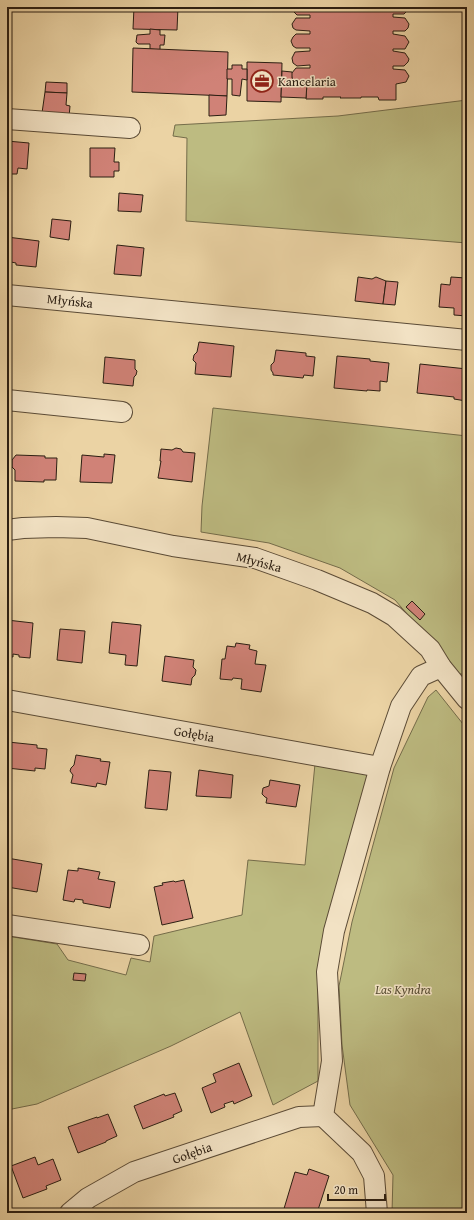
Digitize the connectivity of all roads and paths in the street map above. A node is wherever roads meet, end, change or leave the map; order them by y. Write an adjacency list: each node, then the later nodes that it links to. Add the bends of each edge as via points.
1 (7, 119): 2 (street)
2 (130, 128)
3 (7, 295): 4 (street, Młyńska)
4 (467, 340)
5 (7, 400): 6 (street)
6 (122, 412)
7 (7, 530): 8 (street, Młyńska, via 87,528 173,546 255,558 372,603 394,616 430,649)
8 (441, 667): 9 (street, Młyńska); 11 (street, via 421,676 408,694 401,706)
9 (467, 699)
10 (7, 700): 11 (street, Gołębia)
11 (380, 767): 14 (street, via 334,931 327,972 332,1061)
12 (7, 925): 13 (street)
13 (139, 945)
14 (323, 1116): 15 (street, Gołębia, via 299,1117 134,1172 88,1198); 16 (street, via 362,1153 374,1176)
15 (70, 1213)
16 (377, 1213)

